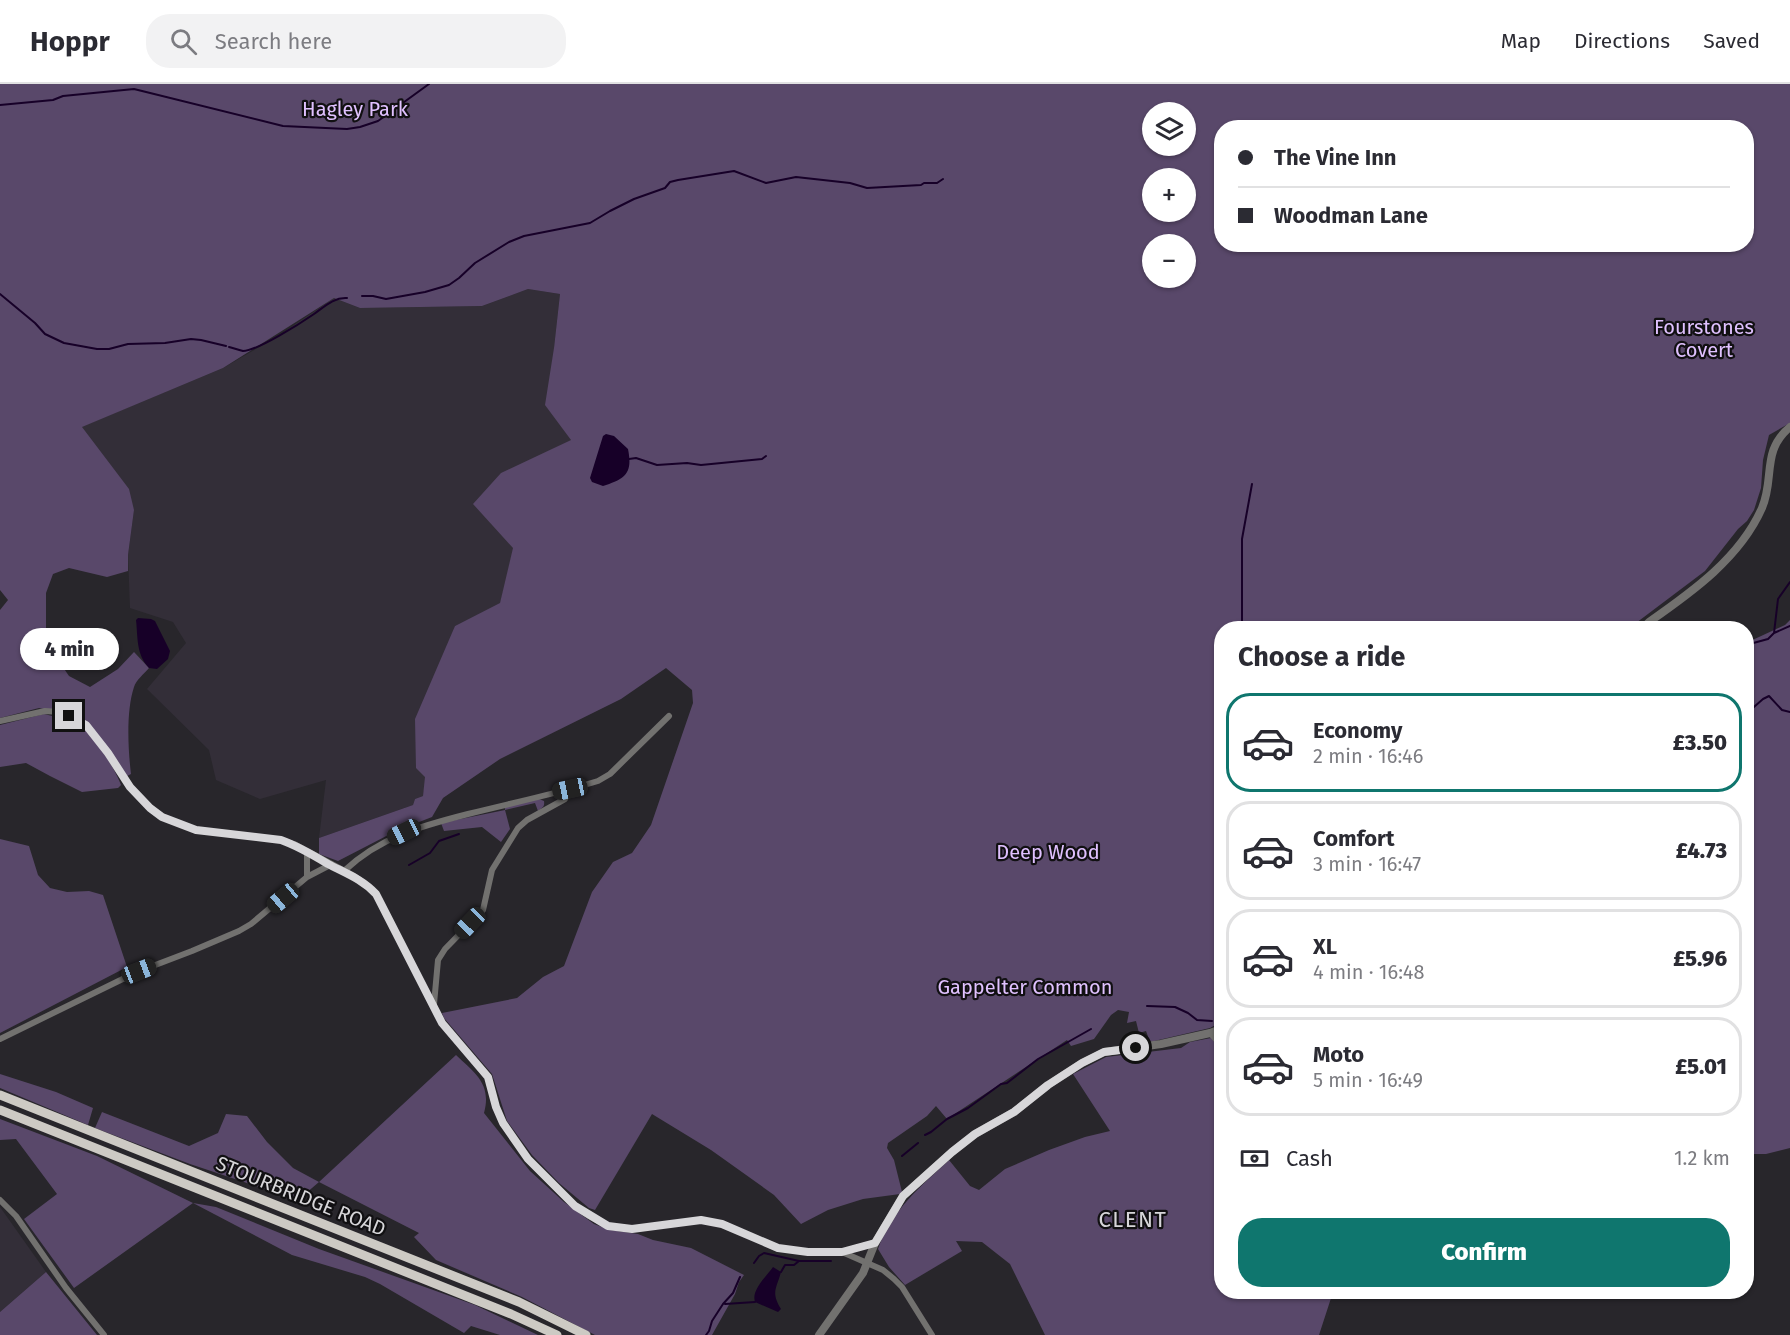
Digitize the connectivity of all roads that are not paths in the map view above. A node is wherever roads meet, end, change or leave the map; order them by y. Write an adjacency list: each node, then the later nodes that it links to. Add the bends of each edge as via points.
1 (1790, 427): 2 (street, via 1773,448 1764,505 1745,536 1706,580)
2 (1652, 621)
3 (669, 716): 5 (street, via 610,774)
4 (0, 721): 8 (street, via 45,711 59,712 86,725 130,787 162,817 196,830 281,840)
5 (570, 789): 6 (street); 7 (street, via 565,799)
6 (544, 795): 7 (street); 10 (street, via 418,827 361,856)
7 (549, 808): 12 (street, via 518,828 492,870 483,910 438,960)
8 (307, 851): 9 (street); 11 (street)
9 (330, 865): 10 (street); 11 (street)
10 (344, 871): 12 (street, via 376,894)
11 (307, 877): 16 (street, via 239,931 132,974)
12 (434, 1004): 21 (street, via 442,1023 488,1077 503,1123 528,1159 589,1216 608,1226 632,1229 701,1220 722,1224 778,1248)
13 (1214, 1032): 14 (street)
14 (1210, 1033): 15 (street); 20 (street, via 1104,1052 1082,1063 952,1152 903,1196)
15 (1214, 1037)
16 (0, 1039)
17 (0, 1095): 25 (highway, STOURBRIDGE ROAD, via 519,1302)
18 (0, 1110): 24 (highway, STOURBRIDGE ROAD)
19 (0, 1200): 23 (street)
20 (875, 1243): 21 (street); 22 (street)
21 (842, 1252): 22 (street)
22 (867, 1264): 26 (street); 27 (street, via 883,1270 902,1287)
23 (104, 1335)
24 (557, 1335)
25 (586, 1335)
26 (819, 1335)
27 (932, 1335)

